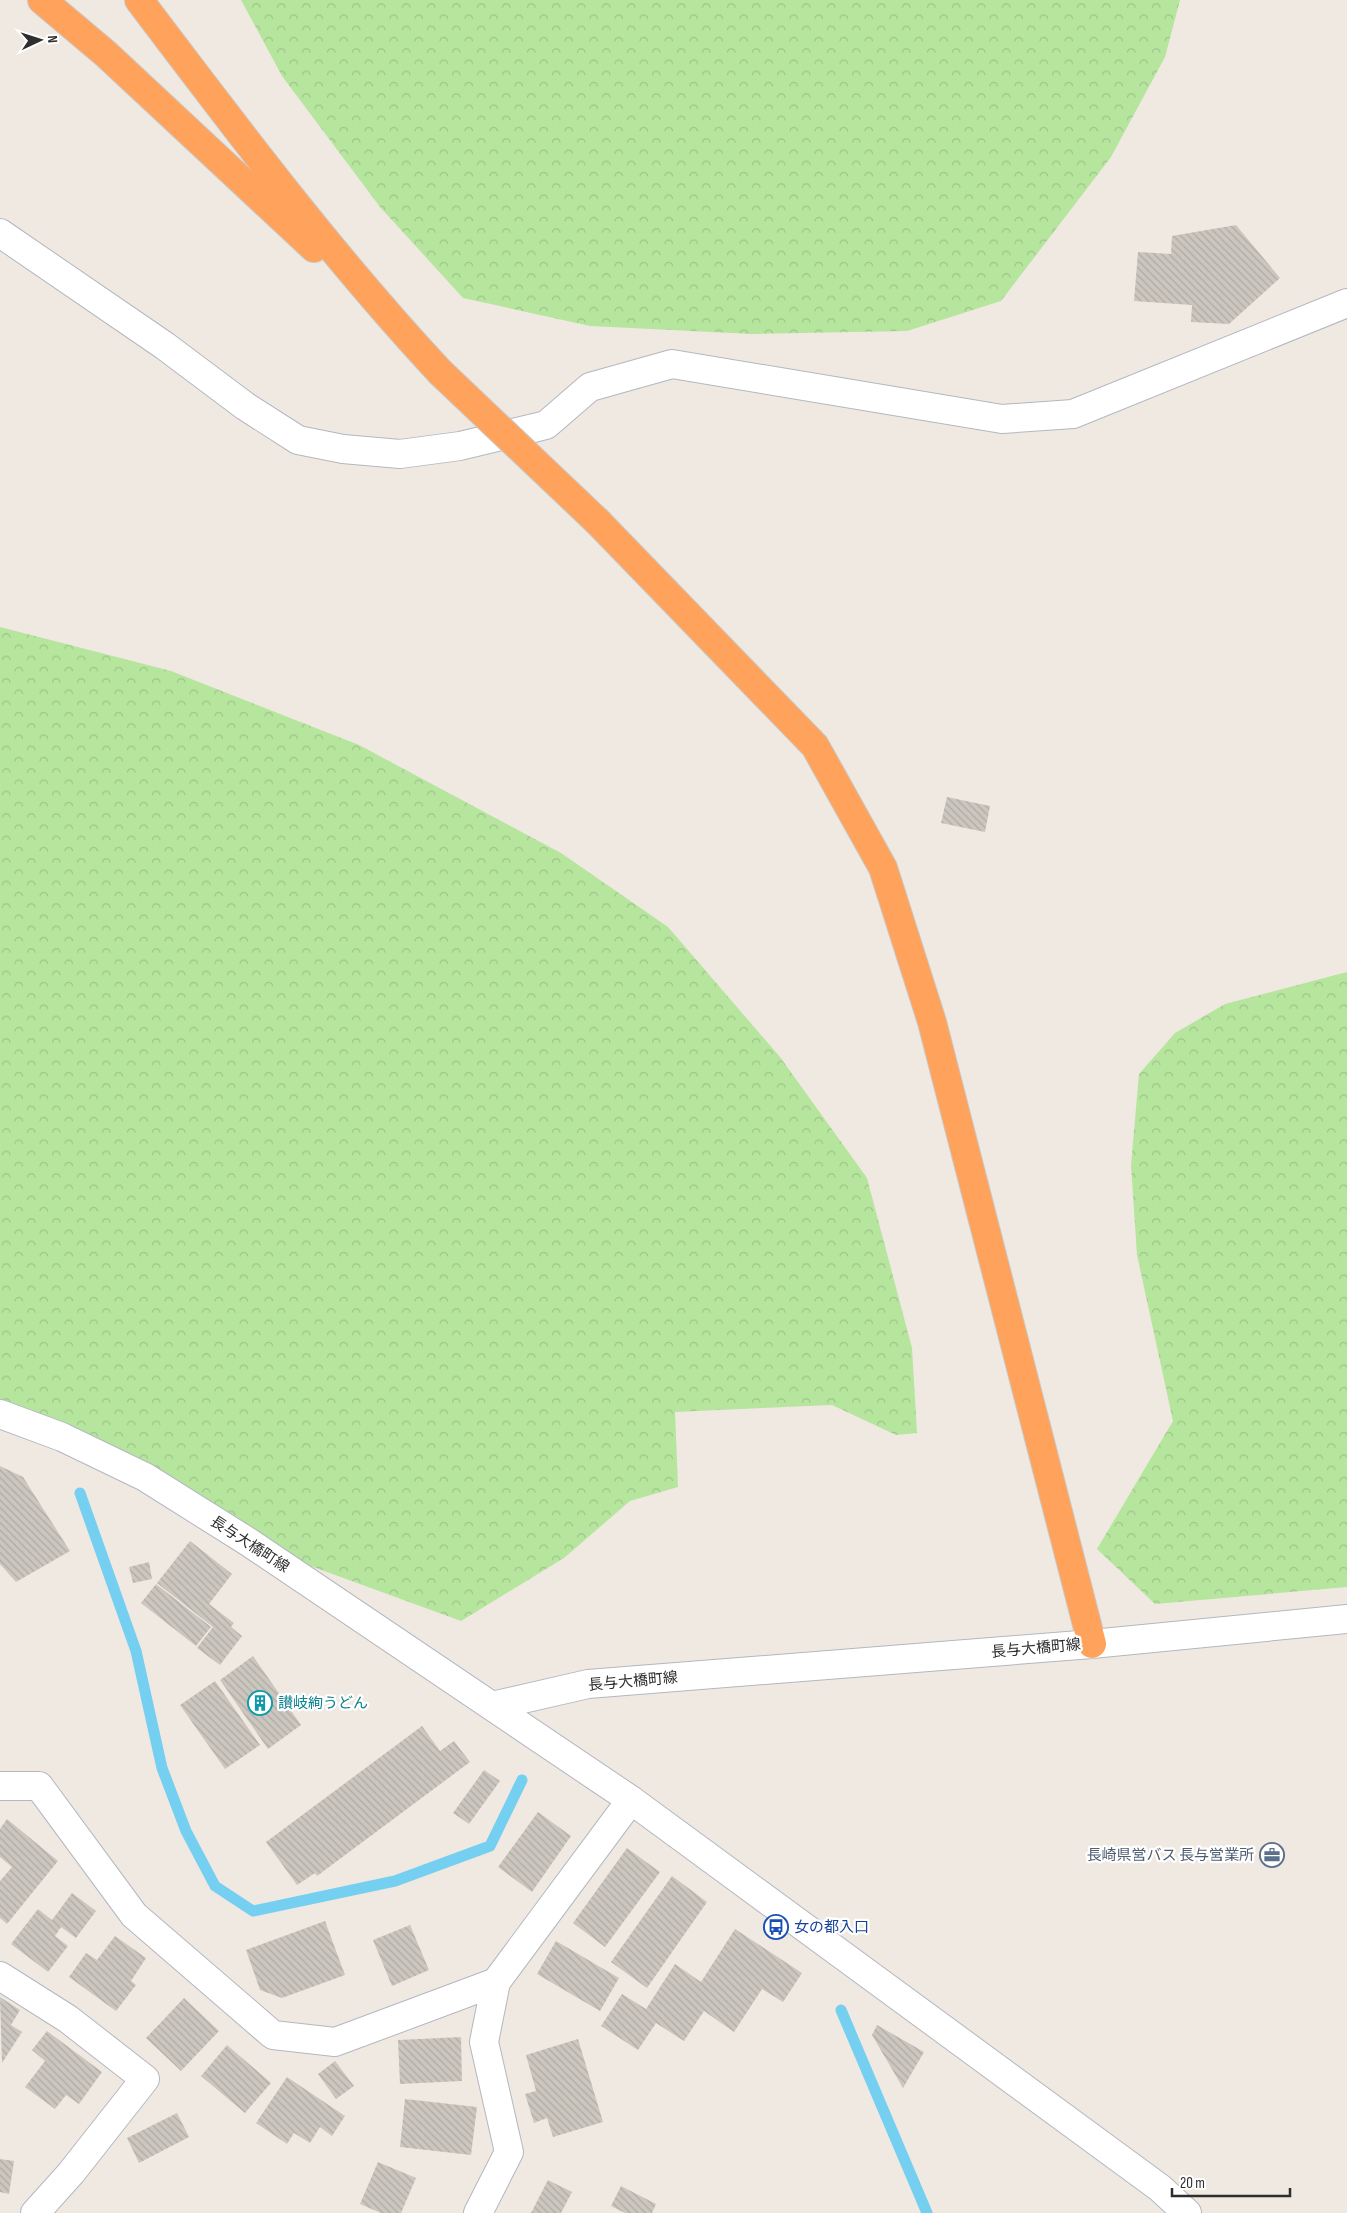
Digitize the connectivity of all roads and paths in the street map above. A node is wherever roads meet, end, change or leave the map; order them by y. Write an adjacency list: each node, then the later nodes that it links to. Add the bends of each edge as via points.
1 (42, 0): 5 (highway, via 106,54)
2 (139, 0): 5 (highway, via 248,146)
3 (0, 233): 4 (street, via 298,440 343,449 400,454 460,446 546,425 590,387 672,364 1002,419 1073,414)
4 (1347, 303)
5 (394, 322): 8 (highway, bridge, via 440,372 598,522 815,746 883,868 932,1022)
6 (0, 1414): 9 (street, 長与大橋町線, via 62,1438 145,1477 250,1543)
7 (1347, 1619): 8 (street, 長与大橋町線)
8 (1092, 1644): 9 (street, 長与大橋町線, via 588,1684)
9 (492, 1706): 11 (street)
10 (0, 1786): 13 (street, via 39,1786 134,1914 273,2035 335,2042)
11 (631, 1800): 13 (street); 16 (street, via 1160,2188)
12 (0, 1976): 14 (street, via 68,2019 145,2079)
13 (496, 1982): 15 (street, via 484,2042 509,2152)
14 (35, 2213)
15 (478, 2213)
16 (1187, 2213)

